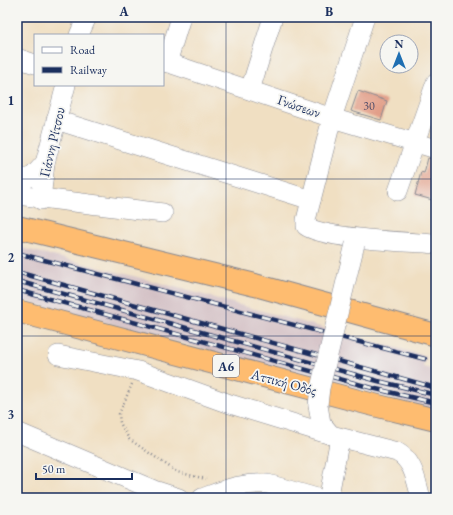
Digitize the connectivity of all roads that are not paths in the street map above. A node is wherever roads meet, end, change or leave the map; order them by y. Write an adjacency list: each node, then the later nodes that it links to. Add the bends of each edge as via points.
1 (181, 17): 5 (street)
2 (273, 17): 9 (street)
3 (365, 17): 10 (street)
4 (17, 58): 6 (street)
5 (165, 62): 9 (street, Γνώσεων)
6 (34, 64)
7 (436, 82): 12 (street)
8 (66, 86): 11 (street, Γιάννη Ρίτσου)
9 (250, 90): 10 (street, Γνώσεων)
10 (332, 118): 12 (street, Γνώσεων); 19 (street)
11 (56, 120): 14 (street, Γιάννη Ρίτσου); 19 (street)
12 (415, 143): 13 (street, Γνώσεων); 16 (street)
13 (436, 149)
14 (45, 163): 15 (street, via 33,176); 18 (street, Γιάννη Ρίτσου)
15 (17, 182)
16 (398, 191)
17 (17, 196): 18 (street)
18 (41, 200): 20 (street)
19 (311, 200): 22 (street, via 306,226)
20 (163, 213)
21 (17, 227): 25 (highway, via 255,285)
22 (356, 241): 23 (street); 29 (street, bridge, via 318,405 321,423)
23 (436, 244)
24 (17, 311): 27 (highway, Αττική Οδός / Α6)
25 (436, 334)
26 (58, 355): 29 (street, via 138,371)
27 (436, 420)
28 (17, 432): 32 (street, via 154,490)
29 (336, 437): 31 (street); 34 (street, via 402,455 412,466)
30 (232, 492): 31 (street, via 268,484); 33 (street)
31 (324, 494)
32 (179, 498)
33 (202, 498)
34 (421, 498)

